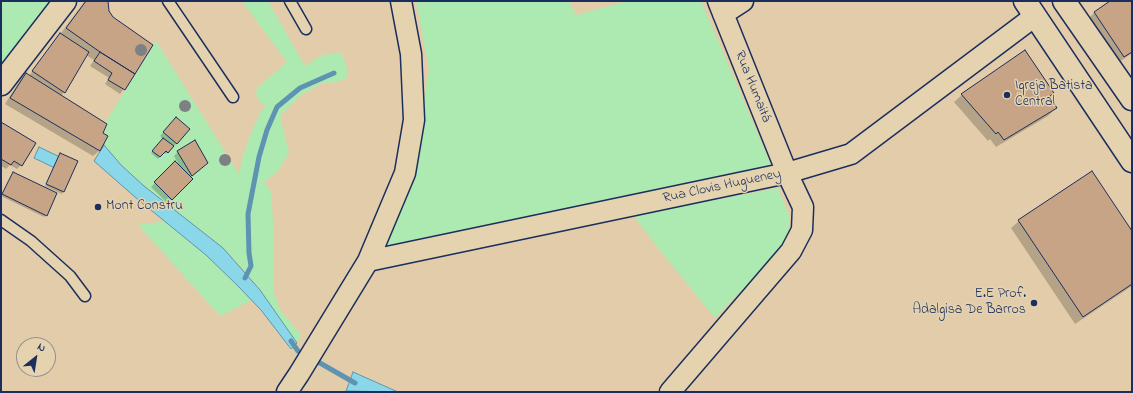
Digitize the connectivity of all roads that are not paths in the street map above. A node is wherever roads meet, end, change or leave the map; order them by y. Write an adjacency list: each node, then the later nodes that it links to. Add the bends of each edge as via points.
1 (65, 1): 10 (main road)
2 (168, 1): 11 (lane)
3 (290, 1): 9 (lane)
4 (400, 1): 16 (street, via 411,54 414,120 405,173)
5 (743, 1): 7 (street)
6 (1064, 1): 12 (main road)
7 (720, 8): 14 (street, Rua Humaitá)
8 (1030, 9): 13 (main road); 14 (street, Rua Clovis Hugueney, via 851,154)
9 (306, 29)
10 (1, 84)
11 (233, 96)
12 (1132, 99)
13 (1132, 161)
14 (787, 173): 16 (street, Rua Clovis Hugueney); 19 (street, Rua Humaitá, via 803,207 802,230 791,251)
15 (1, 220): 17 (lane, via 31,240 70,276)
16 (368, 261): 18 (street, via 321,338)
17 (85, 296)
18 (297, 384)
19 (670, 392)

